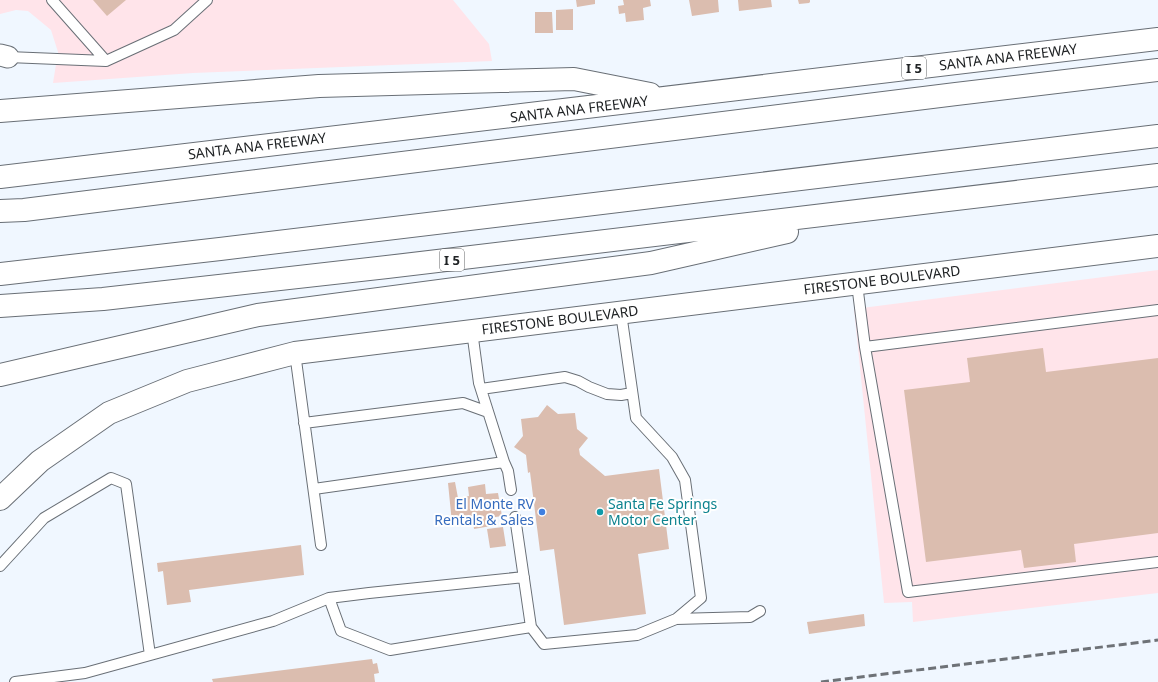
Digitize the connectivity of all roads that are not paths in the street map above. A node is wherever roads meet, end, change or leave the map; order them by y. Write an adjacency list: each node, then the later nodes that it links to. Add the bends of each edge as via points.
1 (52, 0): 5 (lane)
2 (207, 0): 5 (lane, via 174,30)
3 (1158, 39): 7 (main road, SANTA ANA FREEWAY / I 5)
4 (4, 56): 5 (lane)
5 (106, 61)
6 (1158, 70): 13 (main road)
7 (671, 98): 8 (main road, via 574,79 319,86); 11 (main road, SANTA ANA FREEWAY / I 5)
8 (0, 110)
9 (1158, 136): 15 (main road)
10 (1158, 175): 12 (main road, I 5)
11 (0, 177)
12 (903, 206): 17 (main road, I 5, via 371,269 102,298); 23 (main road, via 651,263 258,315)
13 (0, 212)
14 (1158, 246): 16 (main road, FIRESTONE BOULEVARD)
15 (0, 274)
16 (857, 284): 19 (main road, FIRESTONE BOULEVARD); 21 (lane)
17 (0, 306)
18 (1158, 310): 21 (lane)
19 (621, 313): 20 (main road, FIRESTONE BOULEVARD); 25 (lane)
20 (472, 331): 22 (main road, FIRESTONE BOULEVARD); 24 (lane)
21 (865, 346): 34 (lane, via 908,592)
22 (295, 353): 27 (lane); 31 (main road, FIRESTONE BOULEVARD, via 187,381 109,413 40,461)
23 (0, 375)
24 (481, 389): 25 (lane, via 565,377 607,394); 26 (lane)
25 (632, 393): 39 (lane, via 636,418 672,458 685,480 701,598)
26 (488, 412): 27 (lane, via 463,403); 28 (lane)
27 (304, 423): 29 (lane)
28 (504, 462): 29 (lane); 30 (lane)
29 (314, 489): 33 (lane)
30 (511, 490)
31 (0, 499)
32 (515, 517): 36 (lane)
33 (321, 545)
34 (1158, 562)
35 (0, 566): 41 (lane, via 44,518 111,478 126,484)
36 (524, 577): 37 (lane); 40 (lane)
37 (329, 598): 40 (lane, via 341,631 390,650); 41 (lane, via 273,621)
38 (760, 611): 39 (lane, via 750,617)
39 (676, 620): 40 (lane, via 637,634 544,644)
40 (532, 627)
41 (150, 655): 42 (lane, via 86,673)
42 (15, 682)

